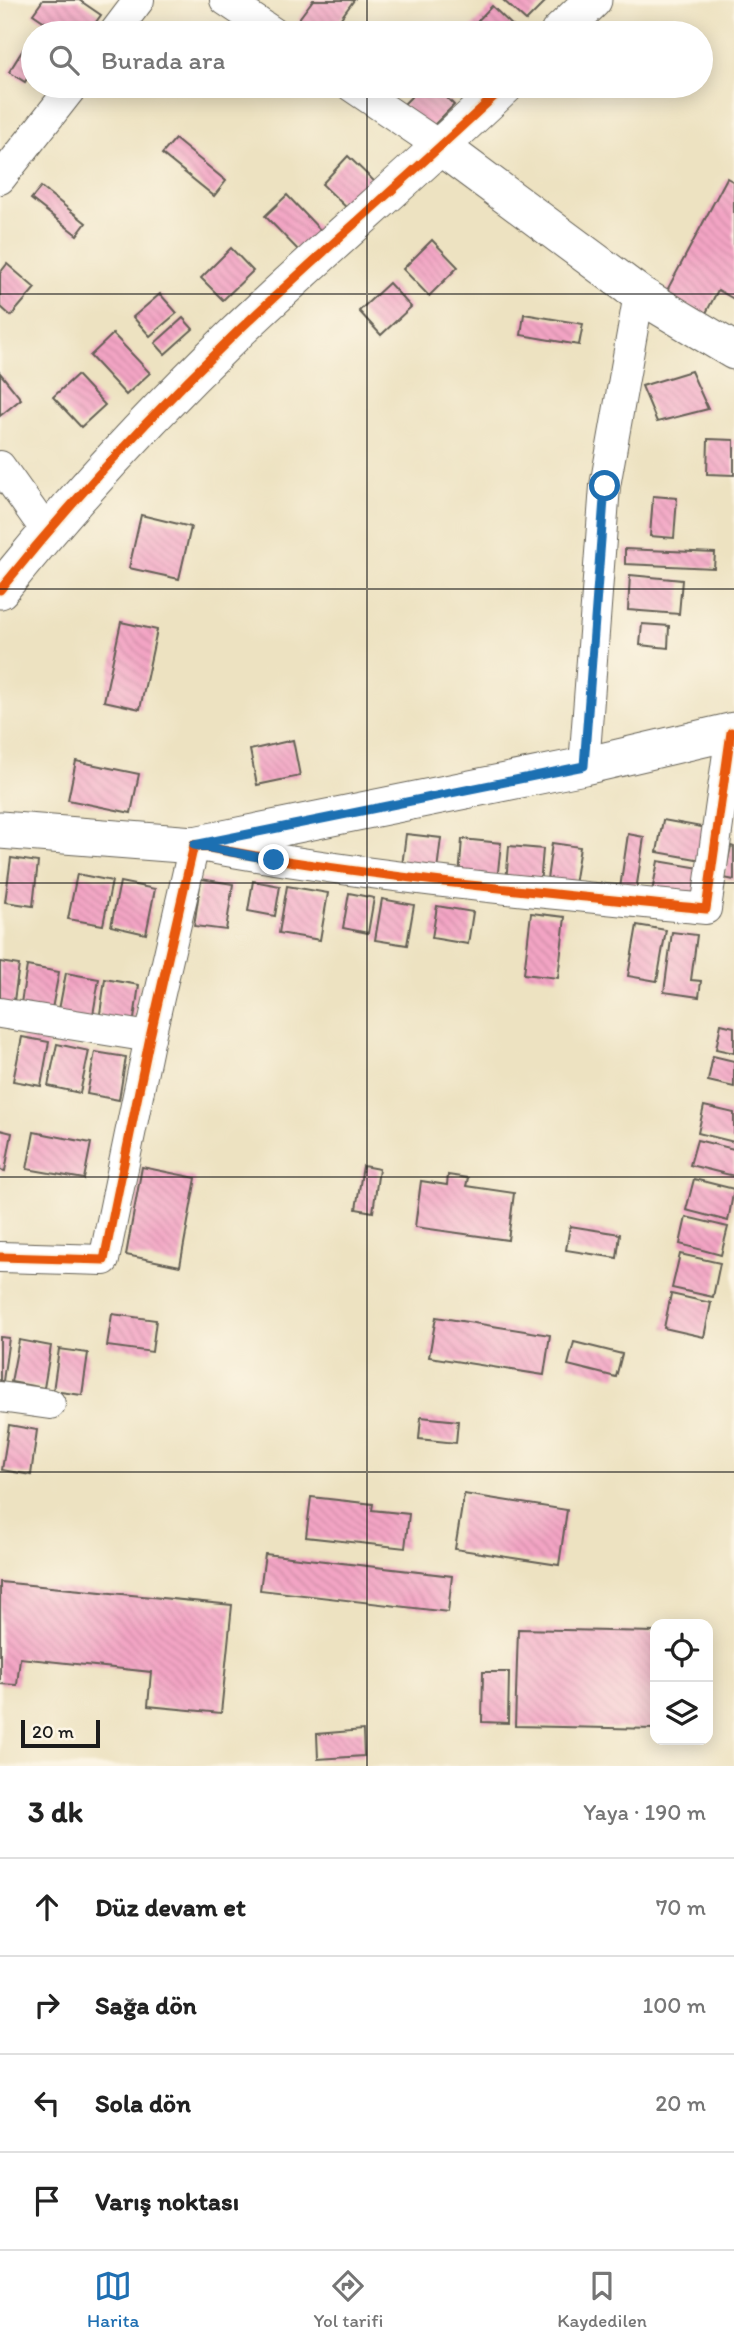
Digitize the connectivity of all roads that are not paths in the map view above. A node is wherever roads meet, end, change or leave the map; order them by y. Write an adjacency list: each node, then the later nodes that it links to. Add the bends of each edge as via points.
1 (139, 0): 4 (street)
2 (225, 0): 5 (street)
3 (593, 0): 6 (street)
4 (123, 21)
5 (256, 21)
6 (571, 21)
7 (64, 98): 11 (street)
8 (369, 98): 10 (street)
9 (492, 98): 10 (street)
10 (441, 147): 12 (street); 15 (street, via 237,333 128,441)
11 (0, 179)
12 (639, 294): 13 (street); 18 (street, via 605,486)
13 (734, 351)
14 (0, 466): 15 (street)
15 (47, 532): 16 (street)
16 (0, 590)
17 (733, 732): 18 (street); 20 (street, via 706,909 288,862)
18 (584, 766): 20 (street)
19 (0, 830): 20 (street)
20 (194, 845): 22 (street)
21 (0, 1013): 22 (street)
22 (150, 1037): 23 (street, via 103,1260)
23 (0, 1258)
24 (0, 1397): 25 (street)
25 (50, 1404)

